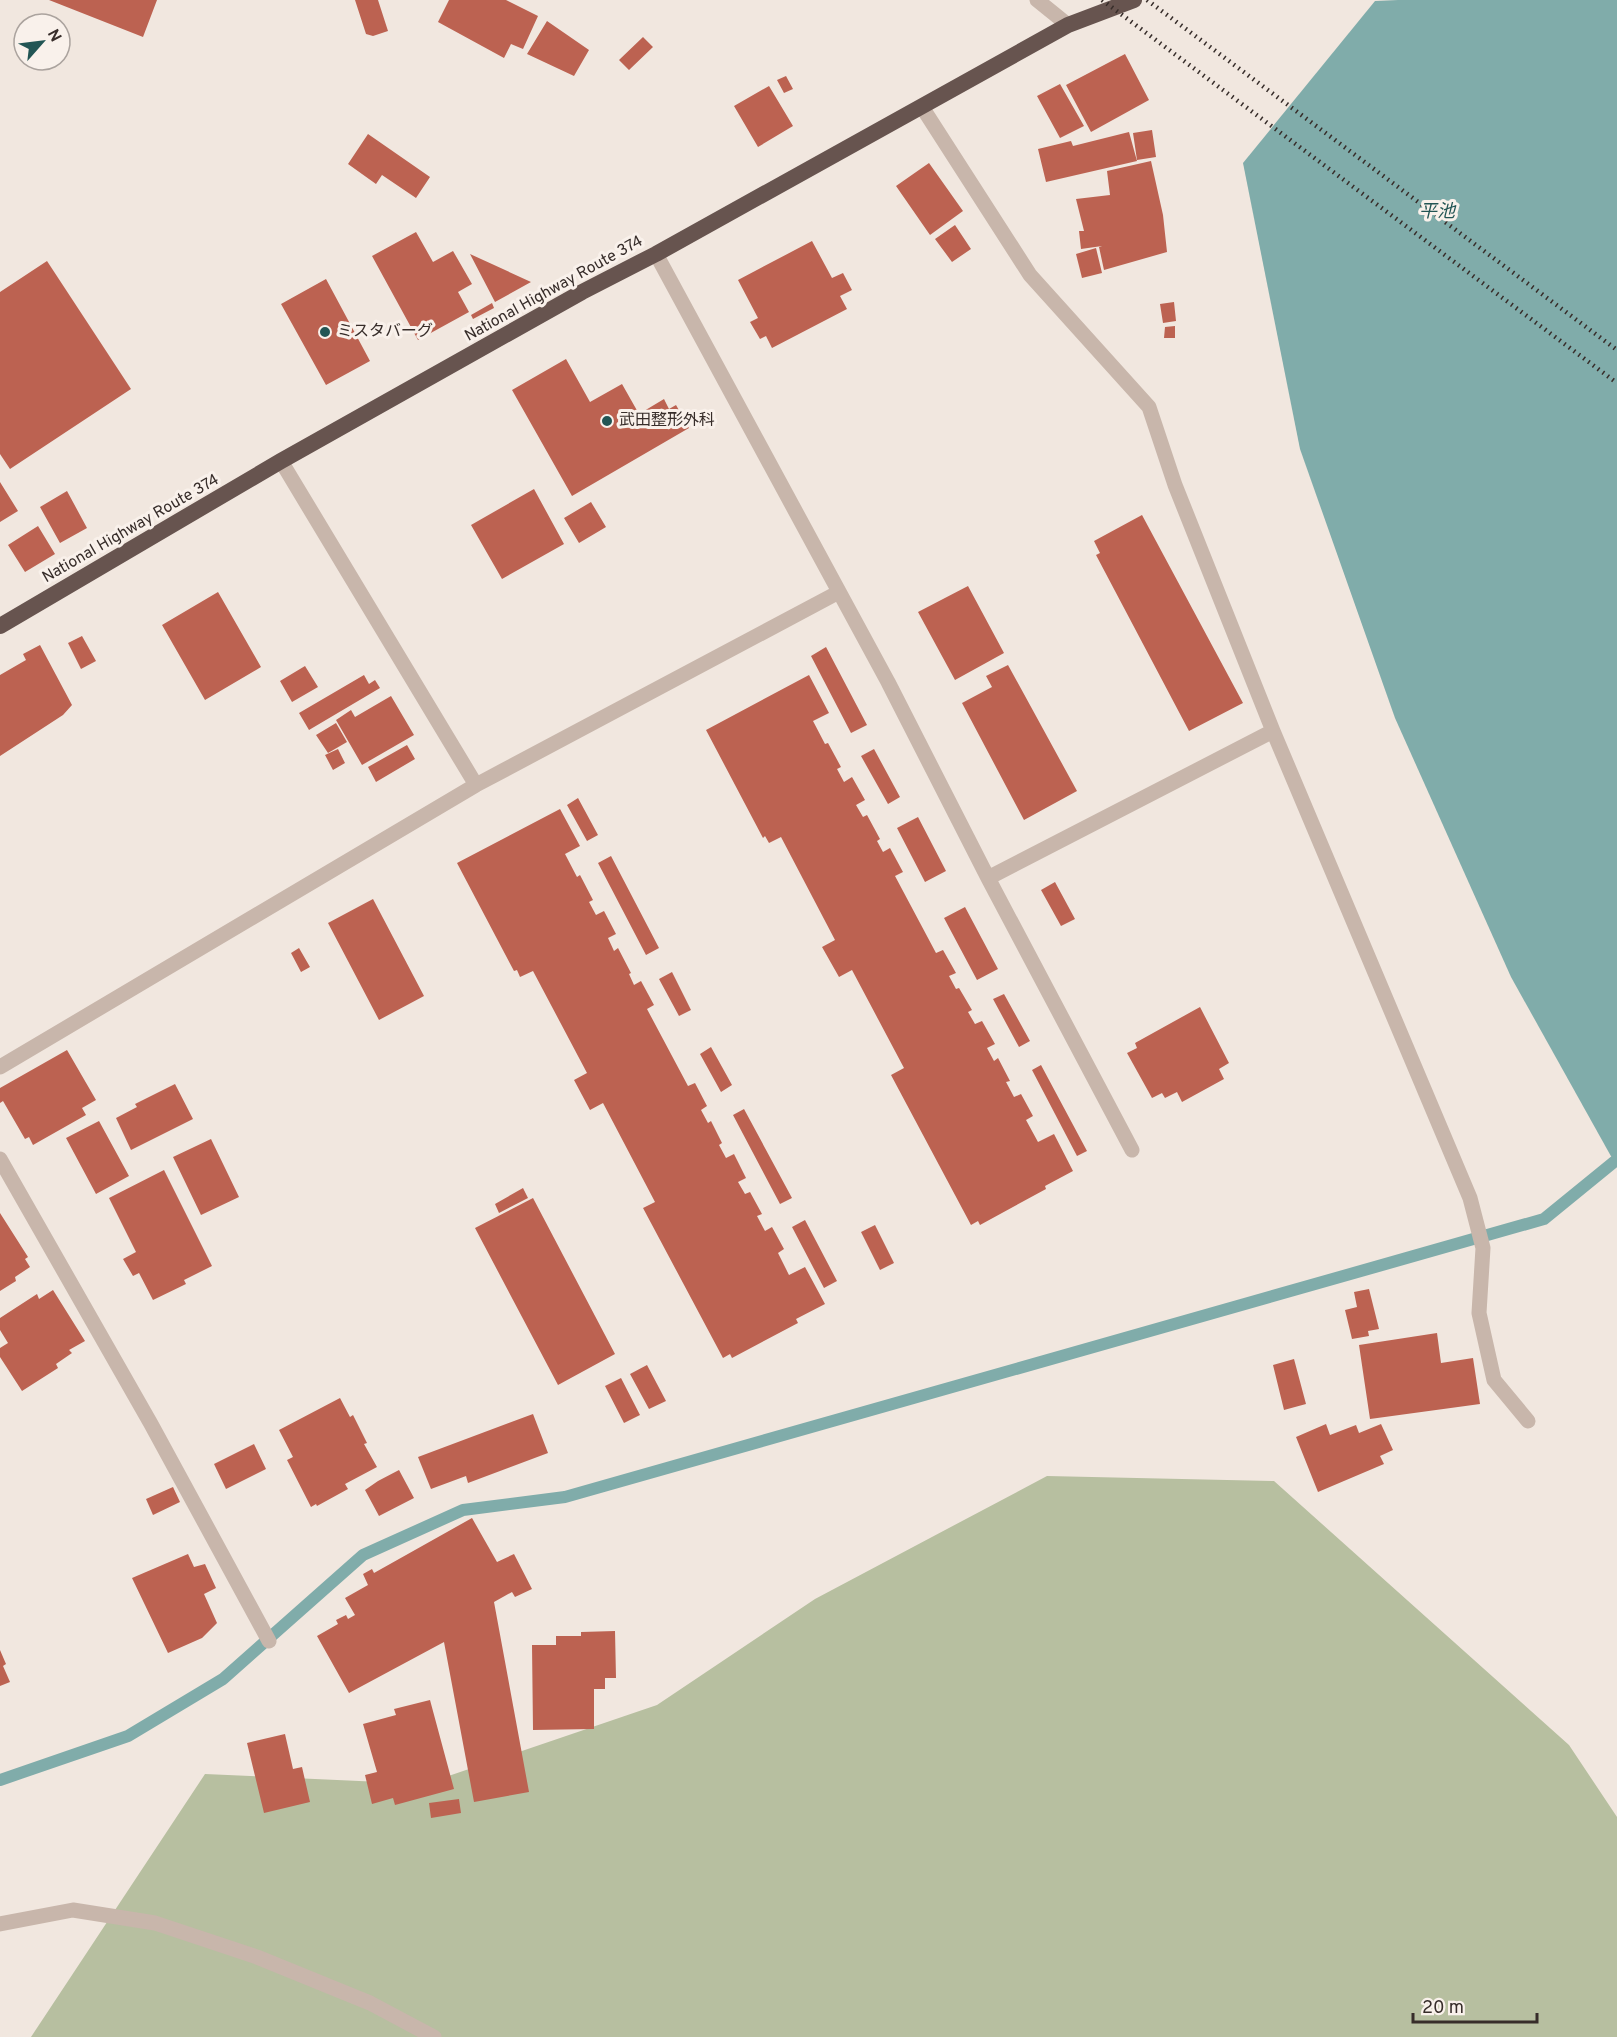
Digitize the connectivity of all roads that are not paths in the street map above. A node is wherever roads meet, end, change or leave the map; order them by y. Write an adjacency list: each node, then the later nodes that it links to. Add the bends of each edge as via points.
1 (1037, 0): 3 (street)
2 (1134, 0): 3 (highway, National Highway Route 374)
3 (1068, 25): 4 (highway, National Highway Route 374)
4 (922, 107): 5 (highway, National Highway Route 374); 9 (street, via 1030,275 1149,407 1175,485)
5 (656, 254): 6 (highway, National Highway Route 374); 7 (street)
6 (281, 461): 8 (highway, National Highway Route 374); 10 (street)
7 (839, 592): 10 (street); 11 (street)
8 (0, 626)
9 (1273, 731): 11 (street); 15 (street, via 1470,1198 1484,1248 1479,1313 1494,1380)
10 (476, 785): 12 (street)
11 (988, 878): 13 (street)
12 (0, 1067)
13 (1132, 1150)
14 (0, 1159): 16 (street)
15 (1528, 1421)
16 (269, 1641)
17 (0, 1924): 18 (street, via 73,1910 155,1923 370,2003)
18 (434, 2037)

